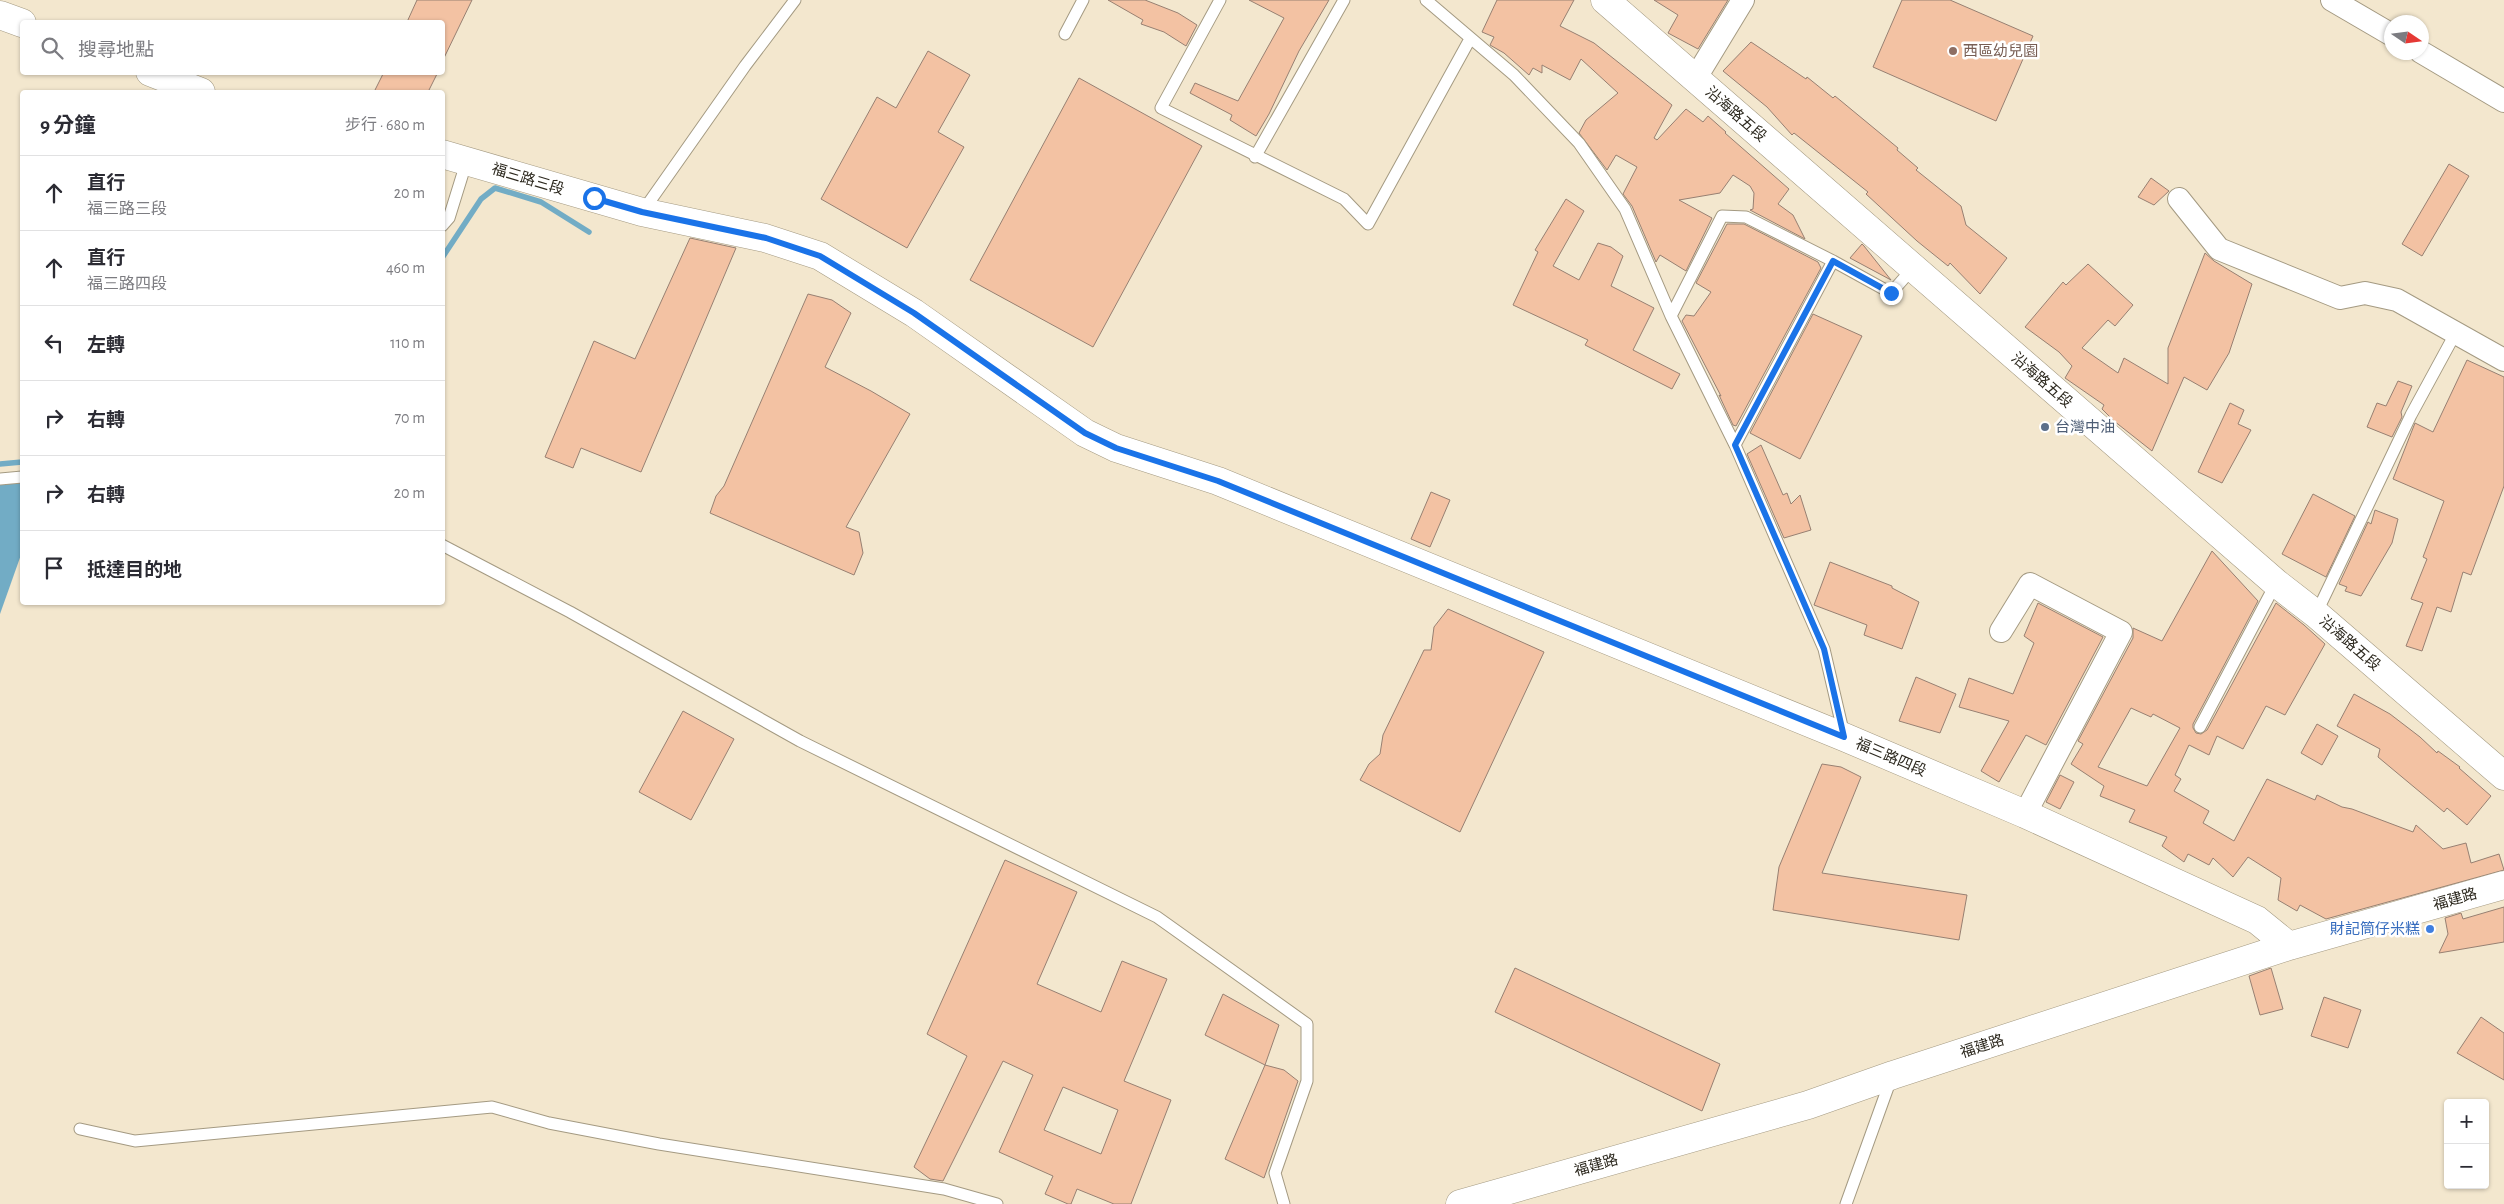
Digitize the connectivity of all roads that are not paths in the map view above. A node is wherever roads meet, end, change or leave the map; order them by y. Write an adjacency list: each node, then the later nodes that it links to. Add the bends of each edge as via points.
1 (795, 0): 22 (lane)
2 (1083, 0): 12 (lane)
3 (1220, 0): 19 (lane, via 1161,108)
4 (1344, 0): 19 (lane)
5 (1426, 0): 13 (lane)
6 (1743, 0): 16 (street)
7 (2332, 0): 11 (street)
8 (1615, 4): 16 (street, 沿海路五段)
9 (0, 14): 10 (street)
10 (20, 22)
11 (2384, 30)
12 (1065, 34)
13 (1470, 39): 19 (lane, via 1368,224 1344,199); 26 (lane, via 1514,75 1579,143 1625,209)
14 (2429, 56): 18 (street)
15 (158, 75): 17 (street)
16 (1695, 79): 25 (street, 沿海路五段)
17 (196, 90)
18 (2504, 101)
19 (1255, 156)
20 (455, 157): 22 (street, 福三路三段); 23 (lane, via 449,218)
21 (2178, 199): 27 (street, via 2219,249 2340,298 2364,293 2397,300)
22 (642, 212): 37 (street, 福三路四段, via 766,238 820,256 914,313 1085,433 1116,448 1227,484)
23 (445, 223)
24 (1833, 261): 25 (lane, via 1891,293); 26 (lane, via 1746,217 1722,216); 29 (lane)
25 (1913, 268): 33 (street, 沿海路五段)
26 (1671, 316): 29 (lane)
27 (2455, 334): 28 (street); 34 (lane, via 2411,415)
28 (2504, 360)
29 (1735, 445): 37 (lane, via 1824,649)
30 (20, 477): 31 (lane)
31 (0, 479)
32 (445, 547): 45 (lane, via 570,612 800,741 1157,917 1307,1024 1307,1081 1275,1173)
33 (2276, 583): 34 (street, 沿海路五段); 36 (lane)
34 (2316, 614): 38 (street, 沿海路五段)
35 (2001, 631): 39 (street, via 2030,584 2121,632)
36 (2200, 727)
37 (1844, 737): 39 (street, 福三路四段)
38 (2504, 776)
39 (2026, 814): 41 (street, 福三路四段, via 2257,920)
40 (2504, 884): 41 (street, 福建路)
41 (2289, 946): 42 (street, 福建路)
42 (1893, 1075): 46 (street, 福建路, via 1808,1105); 47 (lane)
43 (80, 1129): 44 (lane, via 134,1141 492,1107 549,1123 659,1144 944,1189)
44 (997, 1204)
45 (1284, 1204)
46 (1460, 1204)
47 (1846, 1204)

